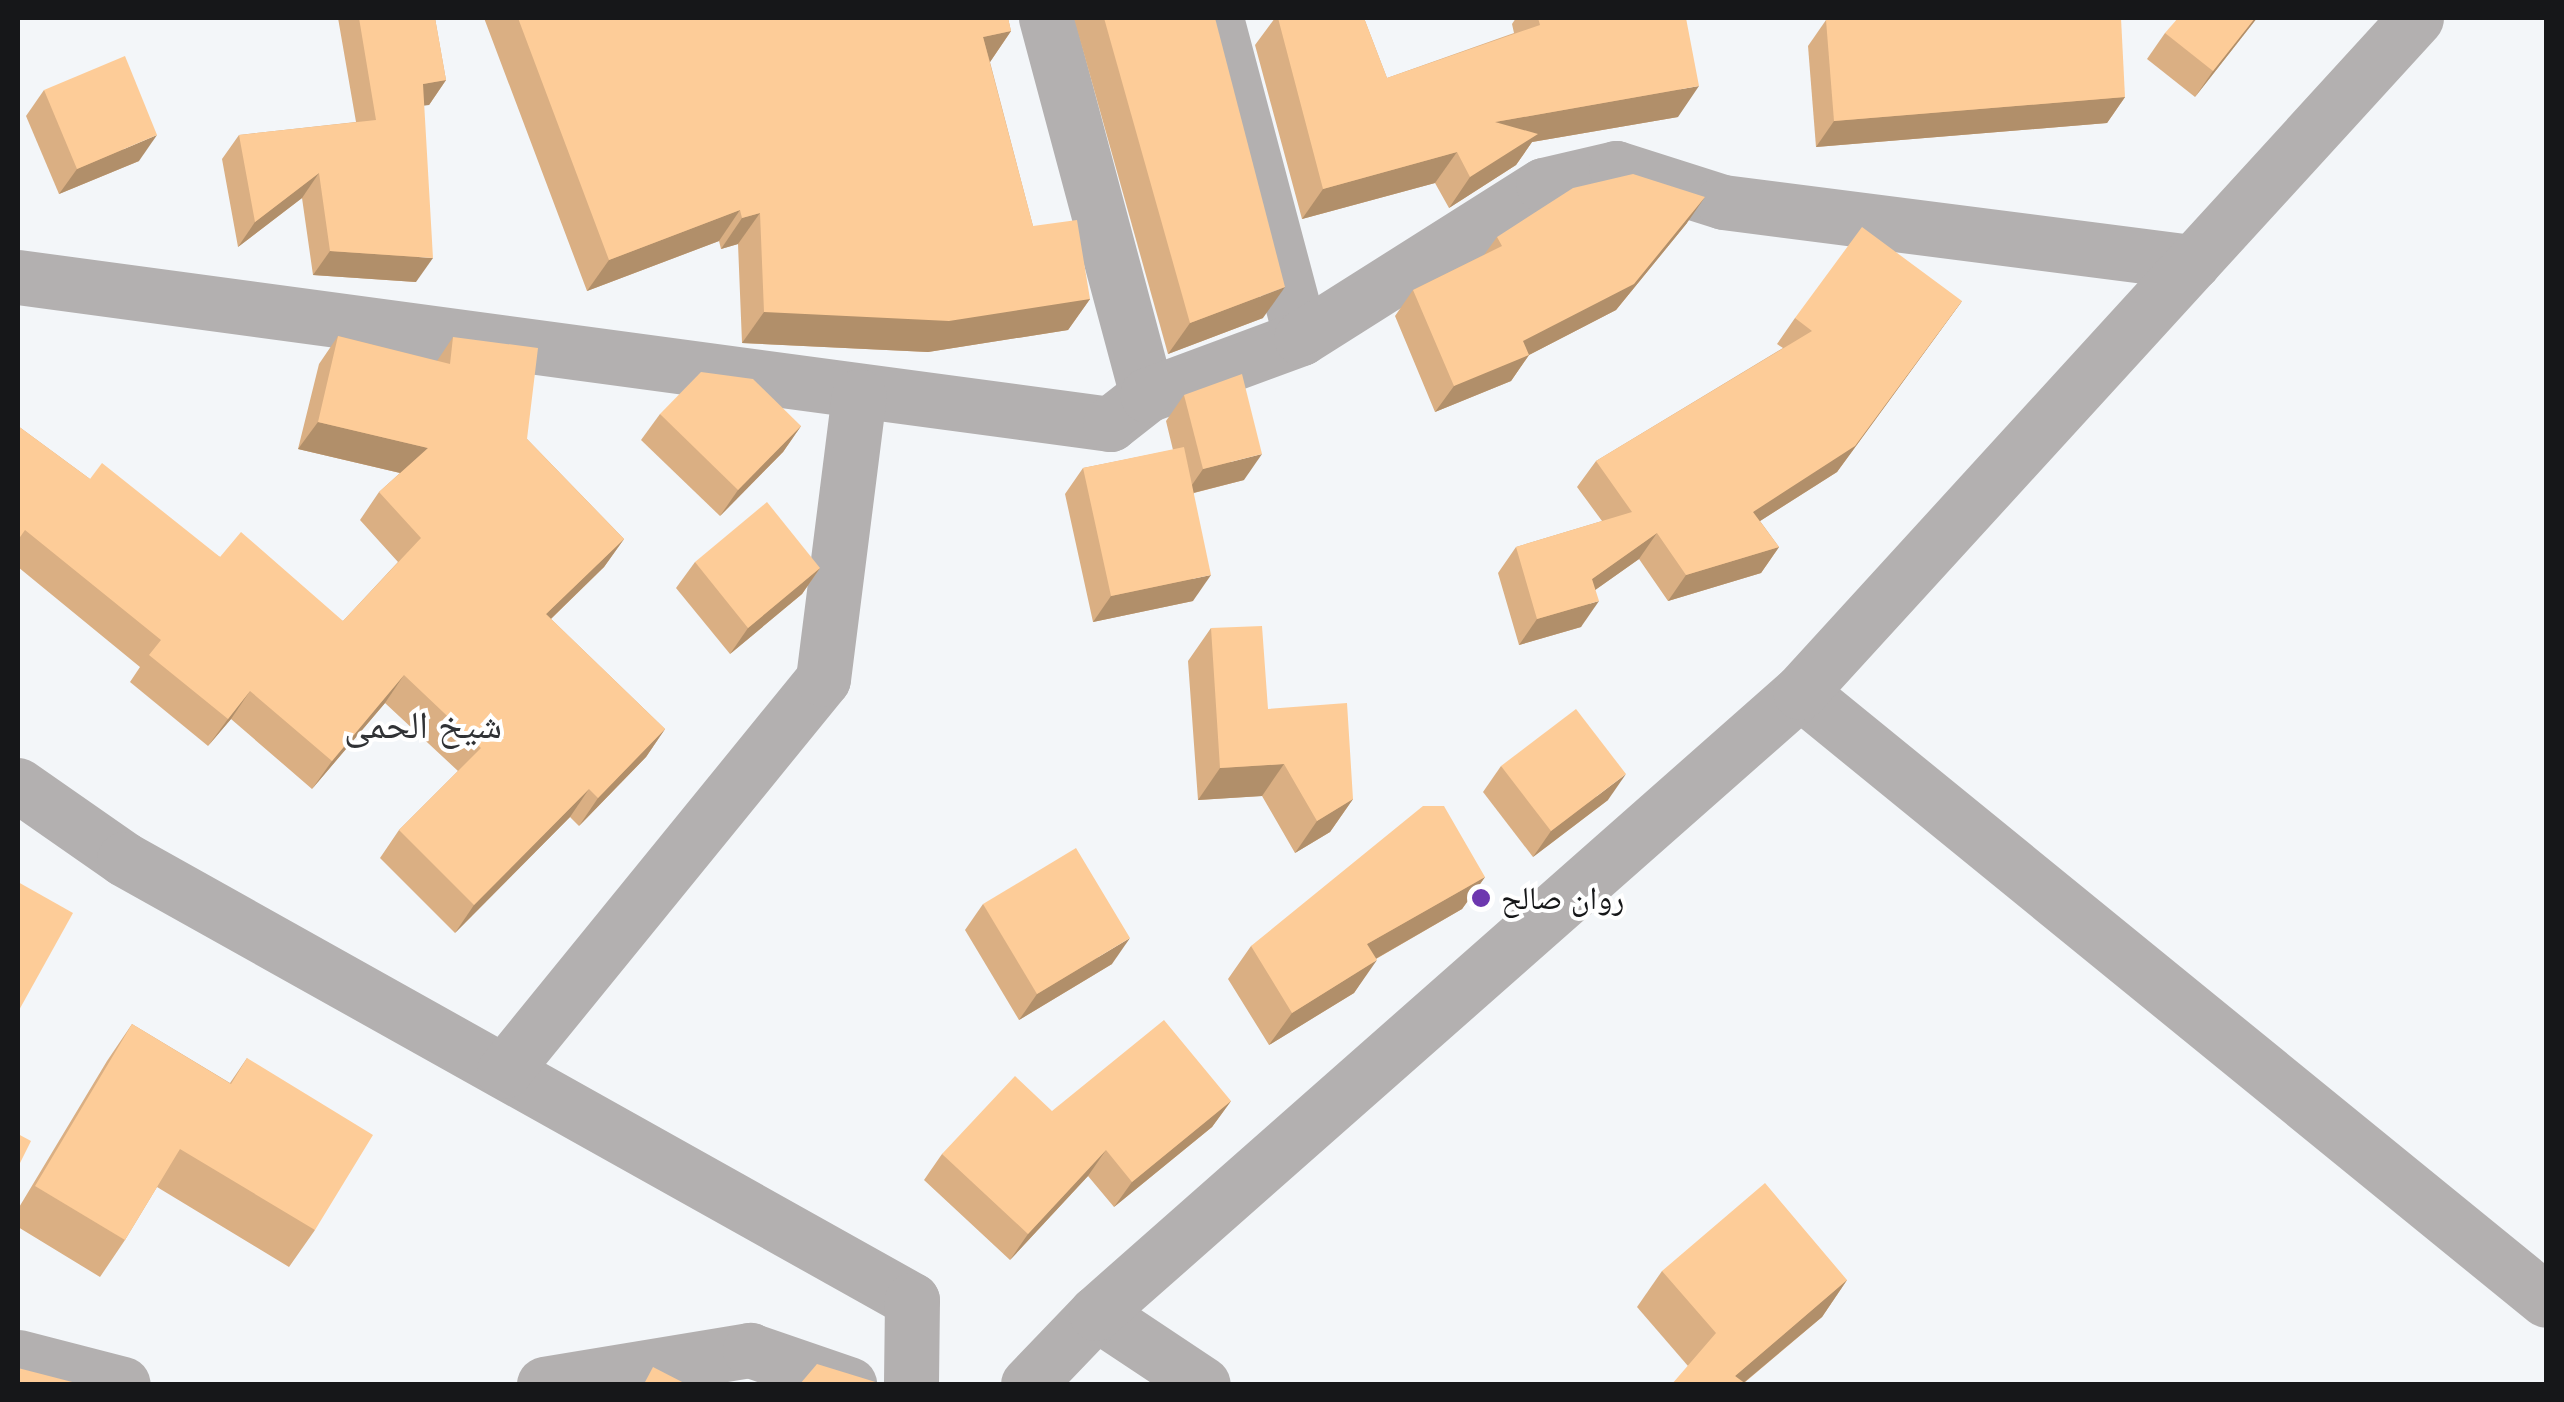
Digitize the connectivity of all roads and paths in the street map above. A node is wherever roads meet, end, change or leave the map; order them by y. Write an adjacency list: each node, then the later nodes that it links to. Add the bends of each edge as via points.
1 (1046, 18): 7 (street)
2 (1216, 18): 6 (street)
3 (2416, 18): 4 (street)
4 (2192, 262): 6 (street, via 1723,202 1616,168 1543,185 1489,214); 9 (street)
5 (18, 277): 8 (street, via 296,321 404,324)
6 (1301, 338): 7 (street)
7 (1148, 395): 8 (street, via 1110,424)
8 (859, 396): 11 (street, via 823,679)
9 (1800, 692): 12 (street); 13 (street)
10 (18, 785): 11 (street, via 124,859)
11 (504, 1071): 18 (street, via 912,1300)
12 (2546, 1300)
13 (1096, 1313): 19 (street); 20 (street)
14 (18, 1357): 15 (street)
15 (123, 1384)
16 (544, 1384): 17 (street, via 750,1350)
17 (849, 1384)
18 (911, 1384)
19 (1028, 1384)
20 (1202, 1384)

